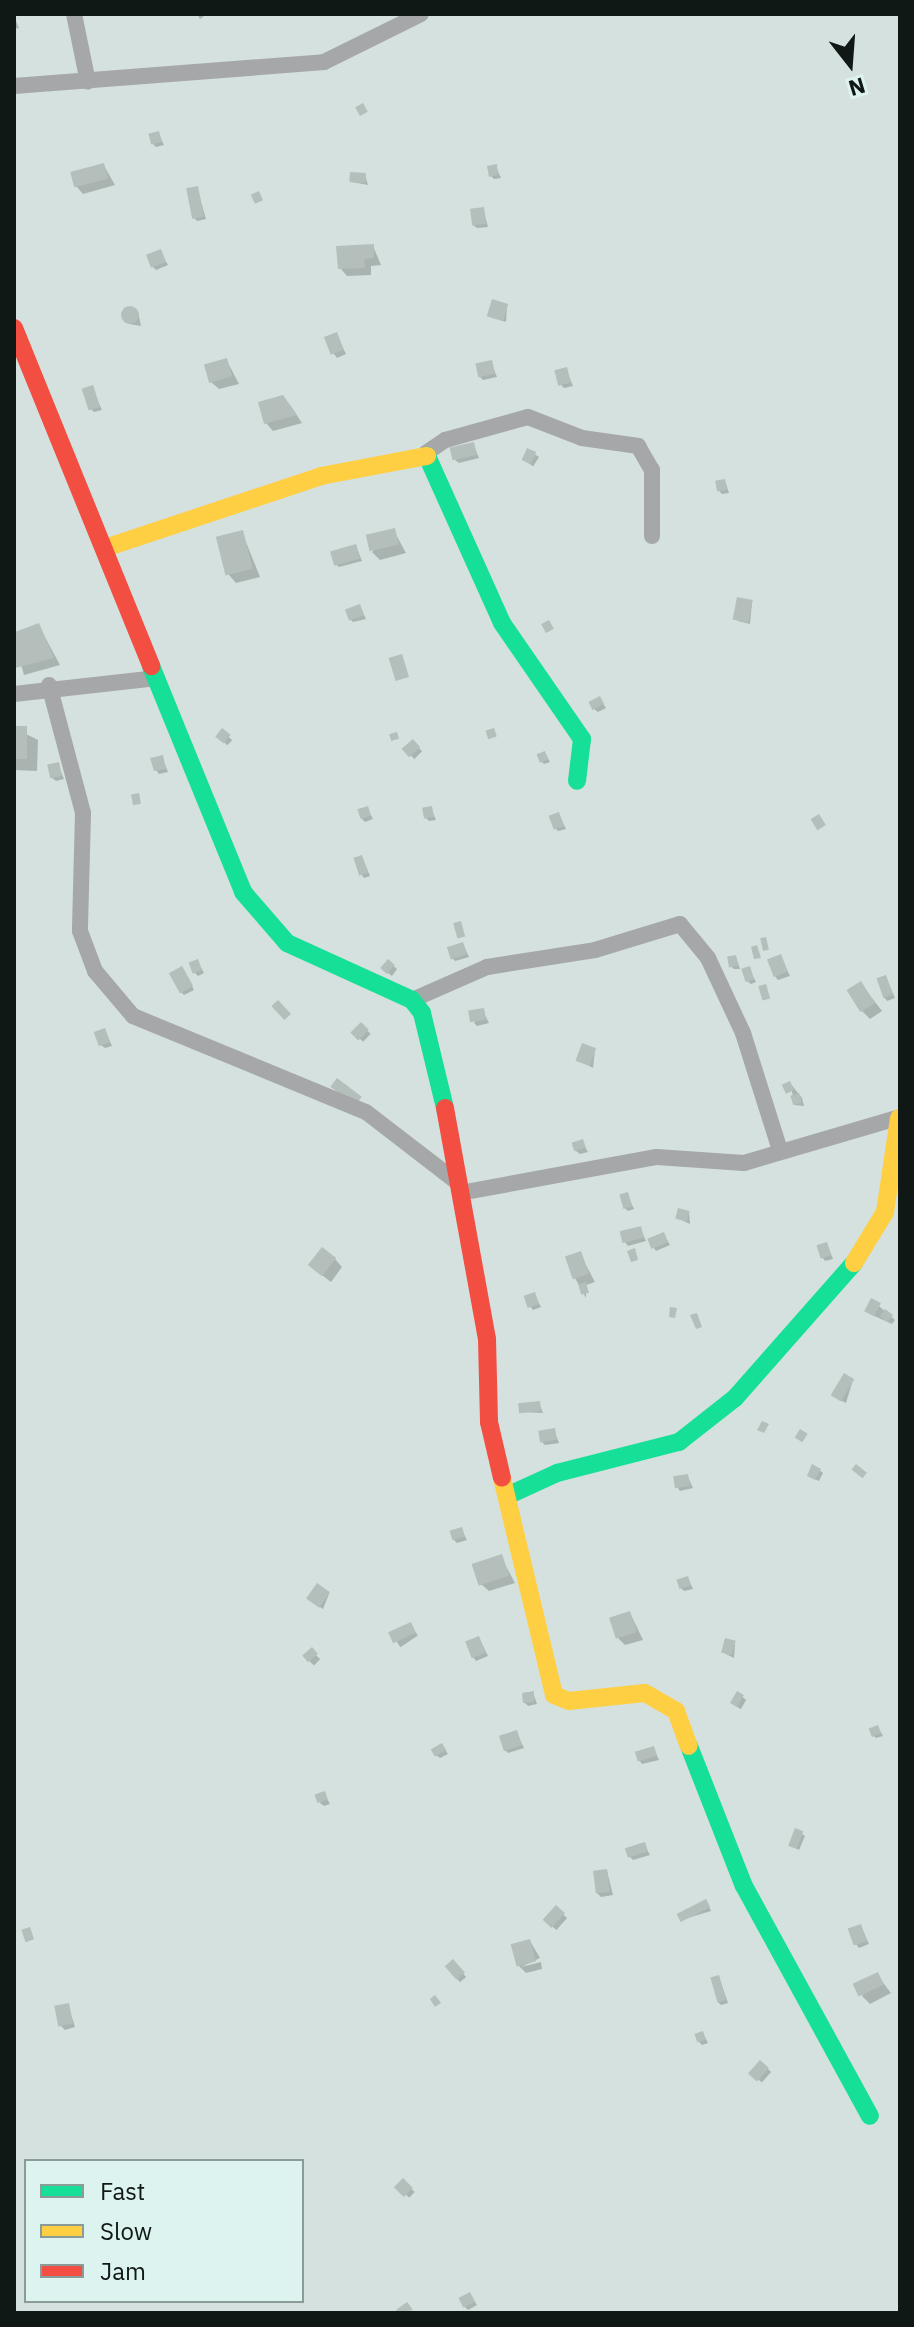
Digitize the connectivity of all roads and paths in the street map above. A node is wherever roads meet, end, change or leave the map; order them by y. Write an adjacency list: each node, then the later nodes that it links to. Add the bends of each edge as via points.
1 (74, 14): 3 (street)
2 (421, 14): 3 (street, via 324,62)
3 (88, 82): 4 (street)
4 (14, 86)
5 (14, 328): 8 (street)
6 (426, 453): 7 (street, via 445,440 528,417 582,438 638,446 652,470); 8 (street, via 321,476); 12 (street, via 502,623 582,739)
7 (652, 536)
8 (108, 547): 9 (street)
9 (157, 678): 10 (street); 13 (street, via 206,813 243,892 271,930 338,970)
10 (49, 685): 11 (street); 16 (street, via 83,813 80,931 95,971 133,1016 366,1112)
11 (14, 694)
12 (577, 781)
13 (412, 1000): 15 (street, via 487,967 595,950 680,924 708,958 743,1033); 16 (street, via 422,1013)
14 (899, 1118): 15 (street); 17 (street, via 885,1212 866,1250 735,1398 679,1442 557,1473)
15 (780, 1150): 16 (street, via 720,1164 657,1157)
16 (458, 1188): 17 (street, via 487,1339 489,1422)
17 (511, 1494): 18 (street, via 554,1695 569,1701 645,1693 676,1711 744,1886)
18 (870, 2116)

